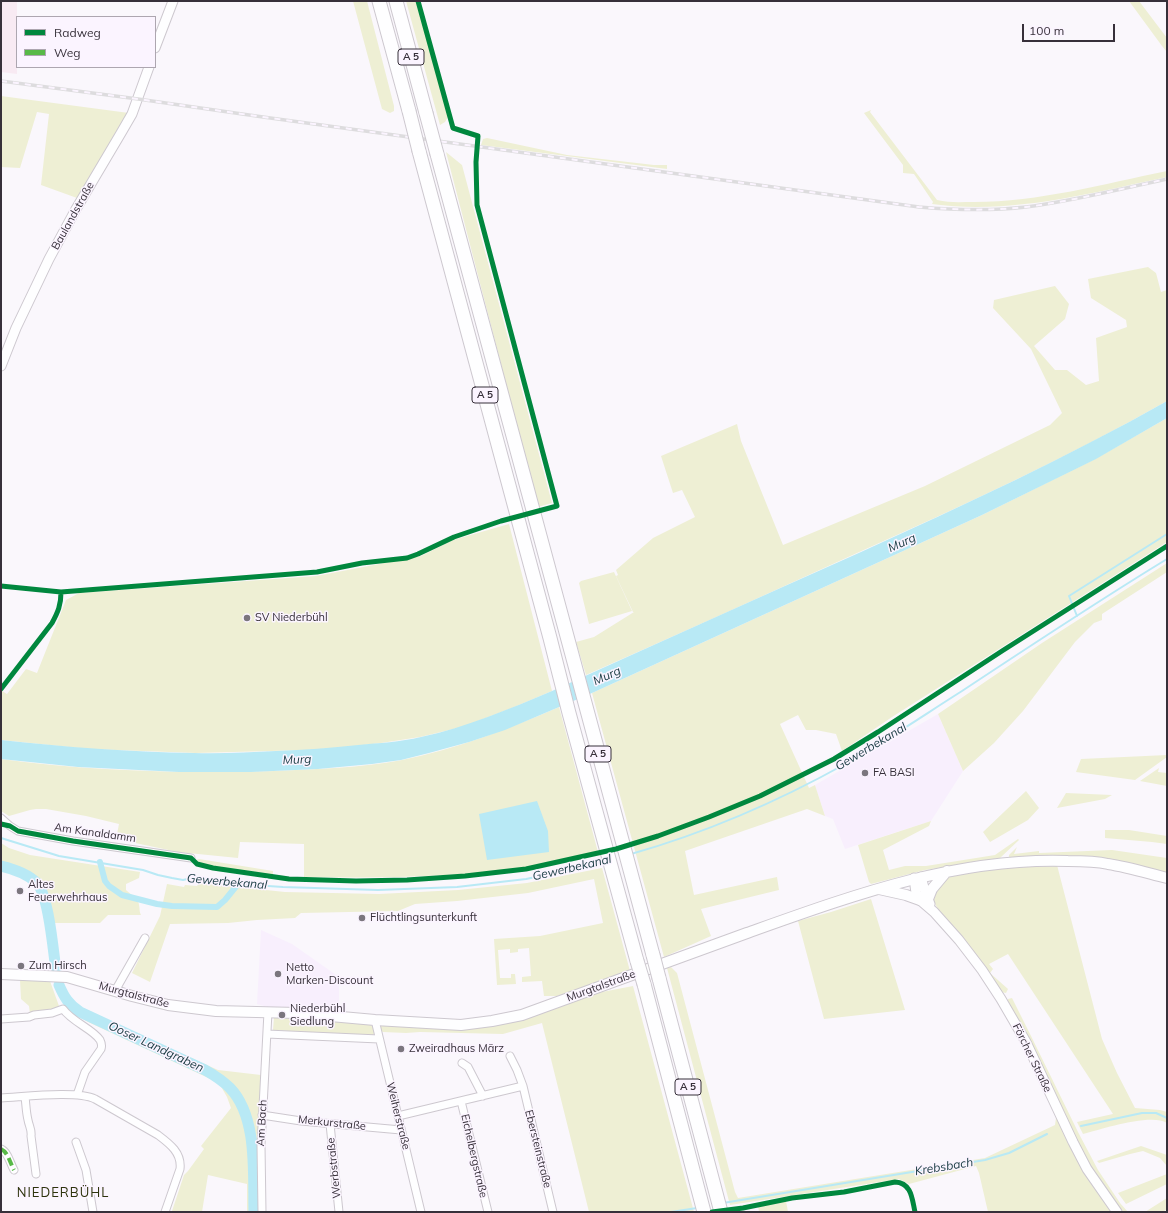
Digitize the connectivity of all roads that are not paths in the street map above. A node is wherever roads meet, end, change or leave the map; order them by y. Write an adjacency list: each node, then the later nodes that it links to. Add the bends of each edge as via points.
1 (173, 1): 4 (street)
2 (379, 1): 38 (highway, A 5, bridge)
3 (396, 1): 46 (highway, A 5, bridge)
4 (156, 45)
5 (149, 68): 6 (street, Baulandstraße, via 132,114 49,259)
6 (1, 366)
7 (1, 818): 8 (street, Am Kanaldamm, via 18,831)
8 (191, 858)
9 (947, 871): 10 (main road, Murgtalstraße); 11 (main road, Murgtalstraße, via 1040,860 1107,863); 13 (main road)
10 (917, 878): 12 (main road, Murgtalstraße); 13 (street, via 916,893)
11 (1167, 878)
12 (875, 889): 13 (main road); 19 (main road, Murgtalstraße, via 522,1015 461,1025)
13 (924, 900): 47 (street, Förcher Straße, via 959,940 1001,998 1026,1042 1087,1169)
14 (145, 938): 16 (street)
15 (1, 974): 16 (main road, Murgtalstraße, via 67,977)
16 (115, 991): 17 (main road, Murgtalstraße, via 187,1008)
17 (268, 1012): 19 (main road, Murgtalstraße); 20 (street)
18 (1, 1019): 25 (street, via 29,1017 63,1009 67,1015 98,1038 101,1050 85,1072)
19 (375, 1020): 21 (street, Weiherstraße)
20 (267, 1034): 21 (street); 30 (street, Am Bach)
21 (379, 1039): 31 (street, Weiherstraße)
22 (510, 1056): 24 (street, Ebersteinstraße)
23 (462, 1063): 26 (street, via 468,1067)
24 (523, 1086): 26 (street); 45 (street, Ebersteinstraße)
25 (77, 1095): 27 (street); 40 (street, via 95,1099 158,1135 176,1151 181,1163 180,1169)
26 (482, 1096): 29 (street)
27 (25, 1097): 28 (street); 37 (street)
28 (1, 1098)
29 (461, 1101): 31 (street); 44 (street, Eichelbergstraße)
30 (262, 1115): 32 (street, Merkurstraße); 41 (street, Am Bach)
31 (398, 1116): 33 (street, Weiherstraße)
32 (330, 1124): 33 (street, Merkurstraße); 42 (street, Werbstraße)
33 (401, 1130): 43 (street, Weiherstraße)
34 (76, 1142): 39 (street, via 86,1170)
35 (1, 1148): 36 (street, via 5,1150)
36 (14, 1170)
37 (36, 1174)
38 (703, 1206)
39 (93, 1212)
40 (165, 1212)
41 (262, 1212)
42 (339, 1212)
43 (421, 1212)
44 (488, 1212)
45 (553, 1212)
46 (721, 1212)
47 (1117, 1212)

